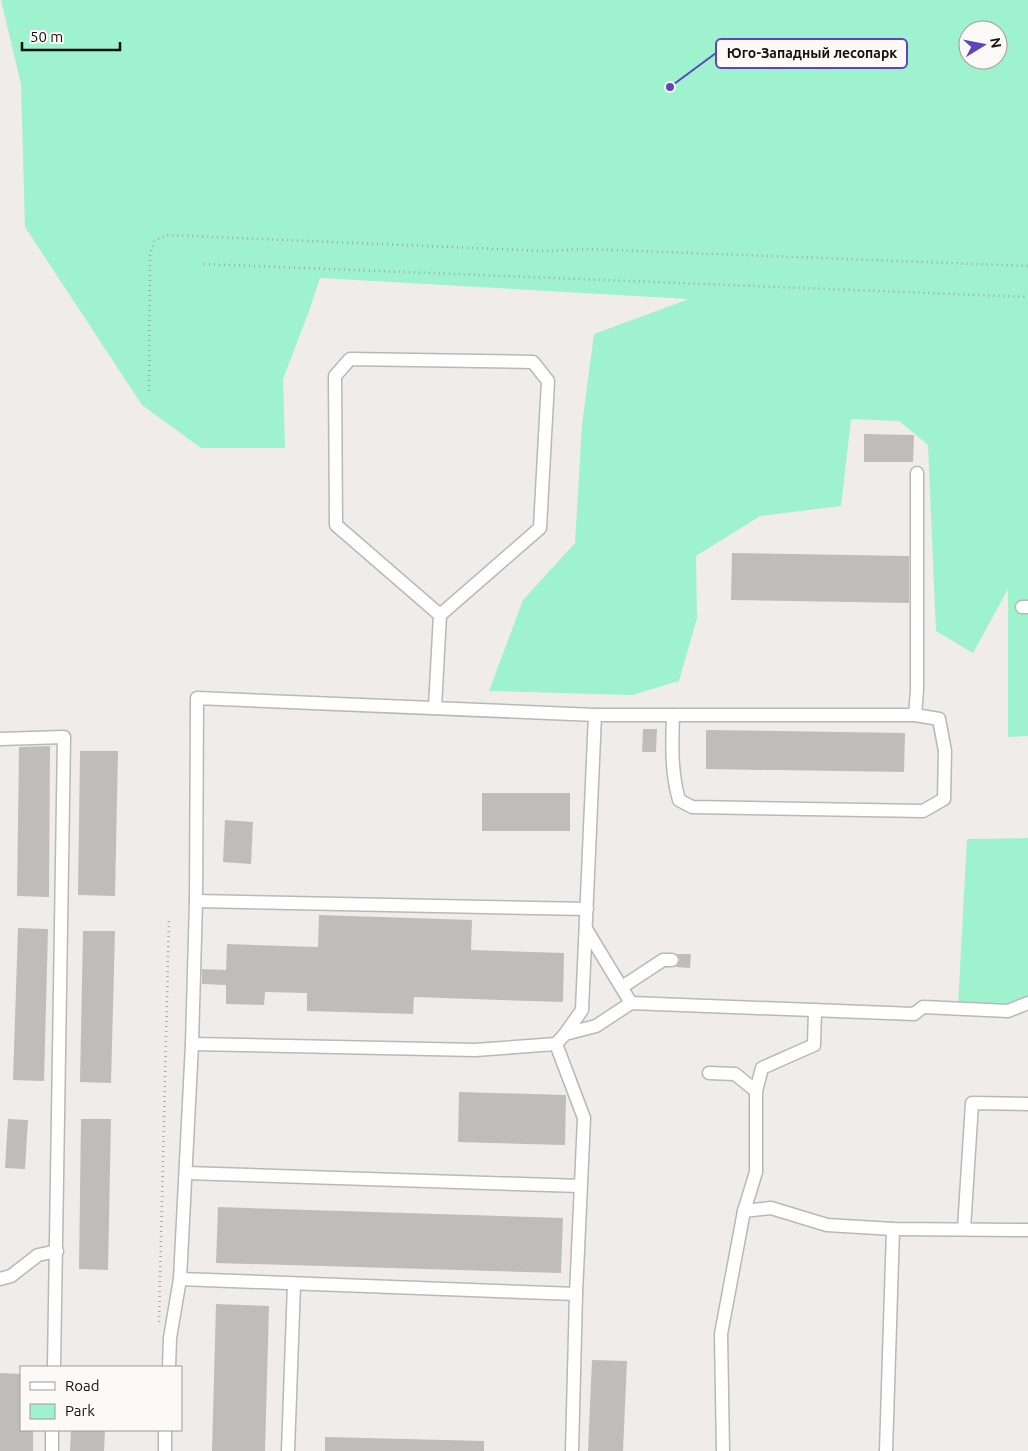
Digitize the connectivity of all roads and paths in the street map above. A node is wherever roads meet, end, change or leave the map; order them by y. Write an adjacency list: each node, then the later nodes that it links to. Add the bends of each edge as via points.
1 (204, 264): 3 (path)
2 (1028, 266): 4 (path, via 168,235 155,240 150,255)
3 (1028, 297)
4 (149, 391)
5 (917, 473): 10 (lane)
6 (440, 615): 6 (lane, via 540,528 548,381 533,362 350,358 335,376 336,525); 7 (lane)
7 (435, 707): 8 (lane); 12 (lane, via 197,698)
8 (595, 715): 9 (lane); 13 (lane)
9 (673, 715): 10 (lane); 10 (lane, via 675,787 679,800 692,807 923,811 944,798 945,751 940,719)
10 (915, 715)
11 (0, 739): 33 (lane, via 64,737)
12 (196, 901): 13 (lane); 22 (lane)
13 (587, 908): 15 (lane)
14 (170, 918): 38 (path)
15 (586, 929): 17 (lane); 21 (lane, via 582,1010)
16 (672, 960): 17 (lane, via 663,960)
17 (622, 987): 18 (lane)
18 (631, 1003): 20 (lane); 21 (lane, via 596,1026)
19 (1028, 1003): 20 (lane, via 1008,1011 923,1007 914,1014)
20 (815, 1010): 25 (lane, via 814,1045 762,1068)
21 (565, 1034): 23 (lane)
22 (192, 1044): 23 (lane, via 475,1050); 27 (lane)
23 (556, 1044): 28 (lane, via 584,1118)
24 (709, 1073): 25 (lane, via 735,1074)
25 (756, 1091): 29 (lane, via 756,1172)
26 (1028, 1104): 31 (lane, via 972,1103)
27 (186, 1173): 28 (lane); 35 (lane)
28 (580, 1186): 37 (lane)
29 (744, 1211): 30 (lane, via 771,1208 827,1225); 47 (lane, via 722,1334)
30 (893, 1229): 31 (lane); 48 (lane)
31 (964, 1229): 32 (lane)
32 (1028, 1230)
33 (57, 1251): 34 (lane, via 38,1255 11,1276); 39 (lane)
34 (0, 1279)
35 (180, 1279): 36 (lane); 40 (lane, via 170,1338)
36 (294, 1284): 37 (lane); 45 (lane)
37 (576, 1294): 46 (lane)
38 (158, 1327)
39 (54, 1366)
40 (169, 1366)
41 (52, 1431): 43 (lane)
42 (165, 1431): 44 (lane)
43 (52, 1451)
44 (165, 1451)
45 (288, 1451)
46 (572, 1451)
47 (723, 1451)
48 (886, 1451)

